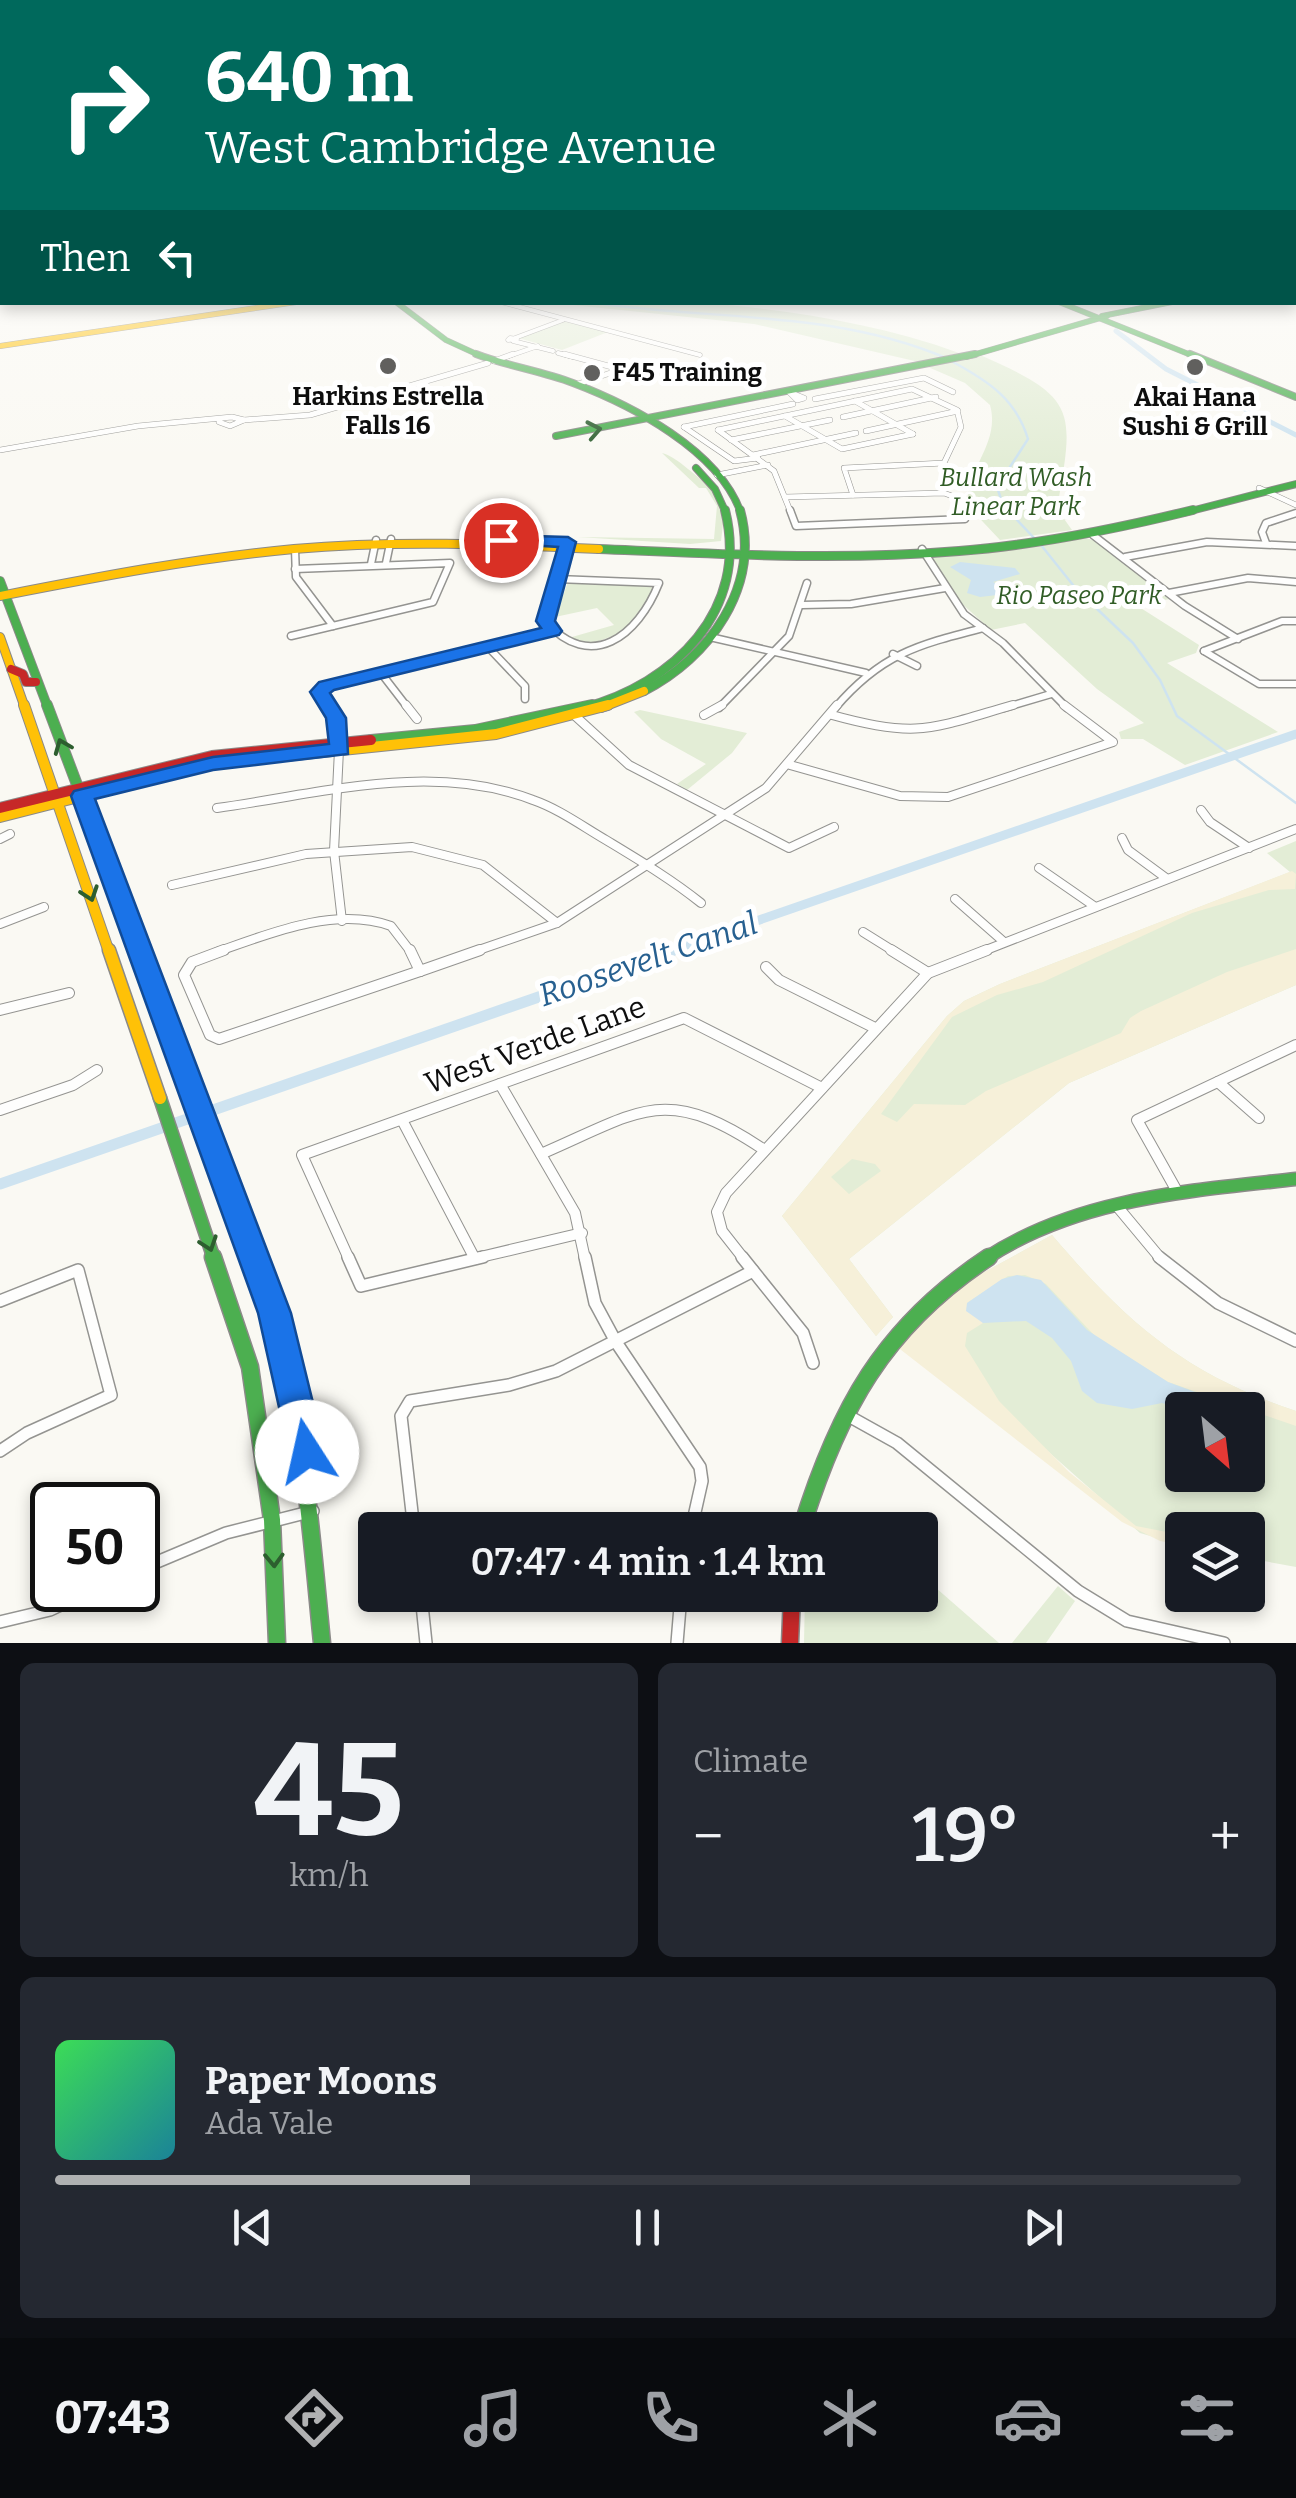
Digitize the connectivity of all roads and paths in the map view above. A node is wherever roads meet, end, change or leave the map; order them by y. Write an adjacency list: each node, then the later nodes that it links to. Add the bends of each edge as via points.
1 (235, 309): 11 (main road)
2 (248, 309): 11 (main road)
3 (396, 309): 17 (main road, via 444,346)
4 (405, 309): 17 (main road, via 451,344)
5 (526, 309): 10 (street)
6 (1078, 309): 9 (main road)
7 (1086, 309): 9 (main road)
8 (1140, 309): 9 (main road)
9 (1101, 317): 24 (main road); 25 (main road)
10 (565, 319): 15 (street, via 515,339); 16 (street)
11 (159, 320): 12 (main road); 13 (main road)
12 (84, 329): 13 (main road); 14 (main road)
13 (41, 340): 14 (main road)
14 (0, 343)
15 (535, 345): 17 (street); 18 (street)
16 (700, 355)
17 (491, 362): 20 (main road); 37 (main road, via 579,390); 49 (street, via 310,415 230,426 149,425)
18 (622, 369): 19 (street); 20 (street)
19 (649, 377)
20 (578, 384): 37 (main road)
21 (965, 389): 22 (street)
22 (952, 392): 23 (street, via 924,378); 26 (street)
23 (848, 393): 27 (street); 28 (street)
24 (1296, 394)
25 (789, 395): 29 (street); 31 (street); 37 (main road)
26 (935, 396): 28 (street, via 917,389); 30 (street); 32 (street)
27 (815, 400)
28 (858, 401): 29 (street); 30 (street)
29 (818, 409): 33 (street)
30 (872, 410): 34 (street); 39 (street)
31 (759, 411): 35 (street); 36 (street)
32 (958, 411): 39 (street); 55 (street, via 961,427 940,465 844,468)
33 (785, 416): 35 (street); 40 (street)
34 (844, 416)
35 (773, 418): 41 (street)
36 (719, 419): 41 (street); 50 (street, via 684,427 736,462)
37 (634, 420): 44 (main road, one-way to 37); 47 (main road); 52 (main road)
38 (830, 420): 40 (street)
39 (898, 424): 42 (street); 46 (street, via 913,434 842,449)
40 (802, 426): 45 (street); 46 (street)
41 (731, 427): 45 (street, via 718,430)
42 (866, 431)
43 (856, 433): 46 (street)
44 (556, 436)
45 (731, 440): 50 (street)
46 (825, 440): 50 (street)
47 (657, 441)
48 (668, 449): 52 (main road)
49 (0, 450)
50 (756, 457): 51 (street)
51 (768, 466): 52 (street); 56 (street)
52 (712, 476): 66 (main road, via 731,512)
53 (1296, 481): 54 (main road)
54 (1263, 490): 57 (street); 59 (main road); 60 (main road)
55 (853, 495): 56 (street); 56 (street, via 950,494 963,522 796,526)
56 (784, 497)
57 (1296, 505)
58 (1296, 513): 63 (street, via 1266,523)
59 (1093, 535): 60 (main road); 69 (street)
60 (1052, 538): 67 (main road)
61 (376, 542): 62 (main road); 68 (main road); 70 (main road); 72 (street)
62 (390, 542): 64 (main road); 71 (street)
63 (1266, 542): 65 (street); 69 (street, via 1207,542)
64 (567, 545): 66 (main road); 74 (street)
65 (1296, 546)
66 (737, 551): 67 (main road); 87 (main road)
67 (924, 551): 77 (street)
68 (295, 553): 70 (main road); 73 (street)
69 (1125, 557): 79 (street)
70 (192, 558): 78 (main road)
71 (386, 563): 72 (street); 82 (street, via 450,563 433,602)
72 (371, 564): 73 (street)
73 (295, 568): 82 (street)
74 (557, 579): 84 (street, via 545,621); 84 (street, via 660,583 641,622 616,642 585,647)
75 (1296, 582): 79 (street, via 1248,578)
76 (807, 583): 80 (street)
77 (945, 588): 80 (street, via 851,604); 83 (street)
78 (2, 590): 96 (main road)
79 (1168, 593): 88 (street)
80 (802, 604): 90 (street, via 796,626)
81 (1293, 620): 88 (street)
82 (333, 626): 85 (street)
83 (983, 628): 91 (street); 98 (street)
84 (552, 631): 89 (street)
85 (291, 636)
86 (0, 637): 93 (main road)
87 (712, 637): 90 (street); 100 (main road, via 665,680)
88 (1238, 639): 97 (street, via 1204,651 1275,691)
89 (488, 647): 94 (street); 99 (street, via 525,686)
90 (776, 651): 95 (street); 101 (street)
91 (893, 654): 92 (street); 95 (street)
92 (917, 666)
93 (12, 669): 96 (main road); 108 (main road)
94 (381, 673): 103 (street); 104 (street, via 320,692 336,718)
95 (866, 673): 102 (street)
96 (36, 682): 107 (main road, one-way to 96)
97 (1296, 684)
98 (1051, 694): 102 (street, via 921,732 889,732); 105 (street, via 1113,742 948,798 900,796)
99 (525, 699)
100 (573, 714): 104 (main road, via 482,737); 112 (street, via 629,765)
101 (704, 715)
102 (832, 715): 105 (street)
103 (417, 718)
104 (341, 746): 106 (street); 107 (main road)
105 (790, 765): 112 (street)
106 (338, 788): 110 (street); 120 (street); 121 (street, via 444,782 502,790 550,807)
107 (80, 792): 108 (main road); 162 (main road, via 285,1347)
108 (58, 797): 109 (main road); 113 (main road); 166 (main road, one-way to 166, via 250,1367)
109 (0, 808)
110 (216, 808)
111 (1202, 810): 119 (street)
112 (723, 815): 114 (street, via 788,848); 121 (street)
113 (0, 817)
114 (834, 827)
115 (1296, 829): 119 (street)
116 (10, 834): 118 (street)
117 (1122, 838): 123 (street)
118 (0, 839)
119 (1249, 848): 123 (street)
120 (334, 851): 124 (street); 129 (street); 130 (street, via 412,847 461,856 505,878)
121 (649, 865): 126 (street); 130 (street)
122 (1038, 868): 127 (street)
123 (1166, 878): 127 (street)
124 (172, 885)
125 (955, 898): 133 (street)
126 (701, 903)
127 (1094, 906): 133 (street)
128 (44, 907): 131 (street)
129 (342, 921): 135 (street, via 388,924); 135 (street, via 279,933 187,965 184,975 210,1035 219,1039)
130 (557, 923): 135 (street)
131 (0, 924)
132 (862, 932): 136 (street)
133 (1004, 942): 136 (street)
134 (766, 967): 139 (street)
135 (421, 972)
136 (928, 973): 139 (street)
137 (69, 993): 138 (street)
138 (0, 1010)
139 (875, 1028): 144 (street)
140 (1296, 1045): 142 (street)
141 (98, 1070): 145 (street)
142 (1218, 1082): 146 (street); 151 (street, via 1138,1120)
143 (500, 1084): 144 (street, West Verde Lane, via 684,1018); 147 (street, West Verde Lane); 149 (street)
144 (822, 1088): 148 (street)
145 (0, 1110)
146 (1259, 1118)
147 (402, 1120): 154 (street); 154 (street, West Verde Lane, via 302,1155 361,1286)
148 (763, 1148): 149 (street, via 710,1116 678,1106 648,1111); 155 (street, via 717,1212 722,1231)
149 (540, 1154): 153 (street)
150 (1296, 1179): 151 (main road)
151 (1178, 1193): 152 (main road)
152 (1116, 1204): 157 (street, via 1149,1249 1189,1286); 160 (main road, via 1035,1231 950,1282 903,1320)
153 (582, 1233): 154 (street); 158 (street, via 595,1304)
154 (475, 1259)
155 (753, 1271): 158 (street); 159 (street, via 804,1333)
156 (0, 1300): 161 (street, via 78,1270 111,1395)
157 (1296, 1341)
158 (616, 1342): 163 (street, via 533,1379 410,1401 401,1416); 164 (street, via 701,1471)
159 (812, 1363)
160 (840, 1411): 165 (main road); 173 (street, via 923,1463 1078,1591 1127,1621)
161 (0, 1452)
162 (313, 1511): 166 (street); 175 (main road)
163 (412, 1512)
164 (693, 1512)
165 (804, 1512)
166 (272, 1520): 167 (street); 174 (main road, one-way to 174)
167 (160, 1560)
168 (42, 1612): 172 (street)
169 (423, 1612): 176 (street)
170 (679, 1612): 177 (street)
171 (791, 1612): 178 (main road)
172 (0, 1622)
173 (1180, 1638): 179 (street)
174 (276, 1643)
175 (322, 1643)
176 (426, 1643)
177 (677, 1643)
178 (790, 1643)
179 (1224, 1643)

